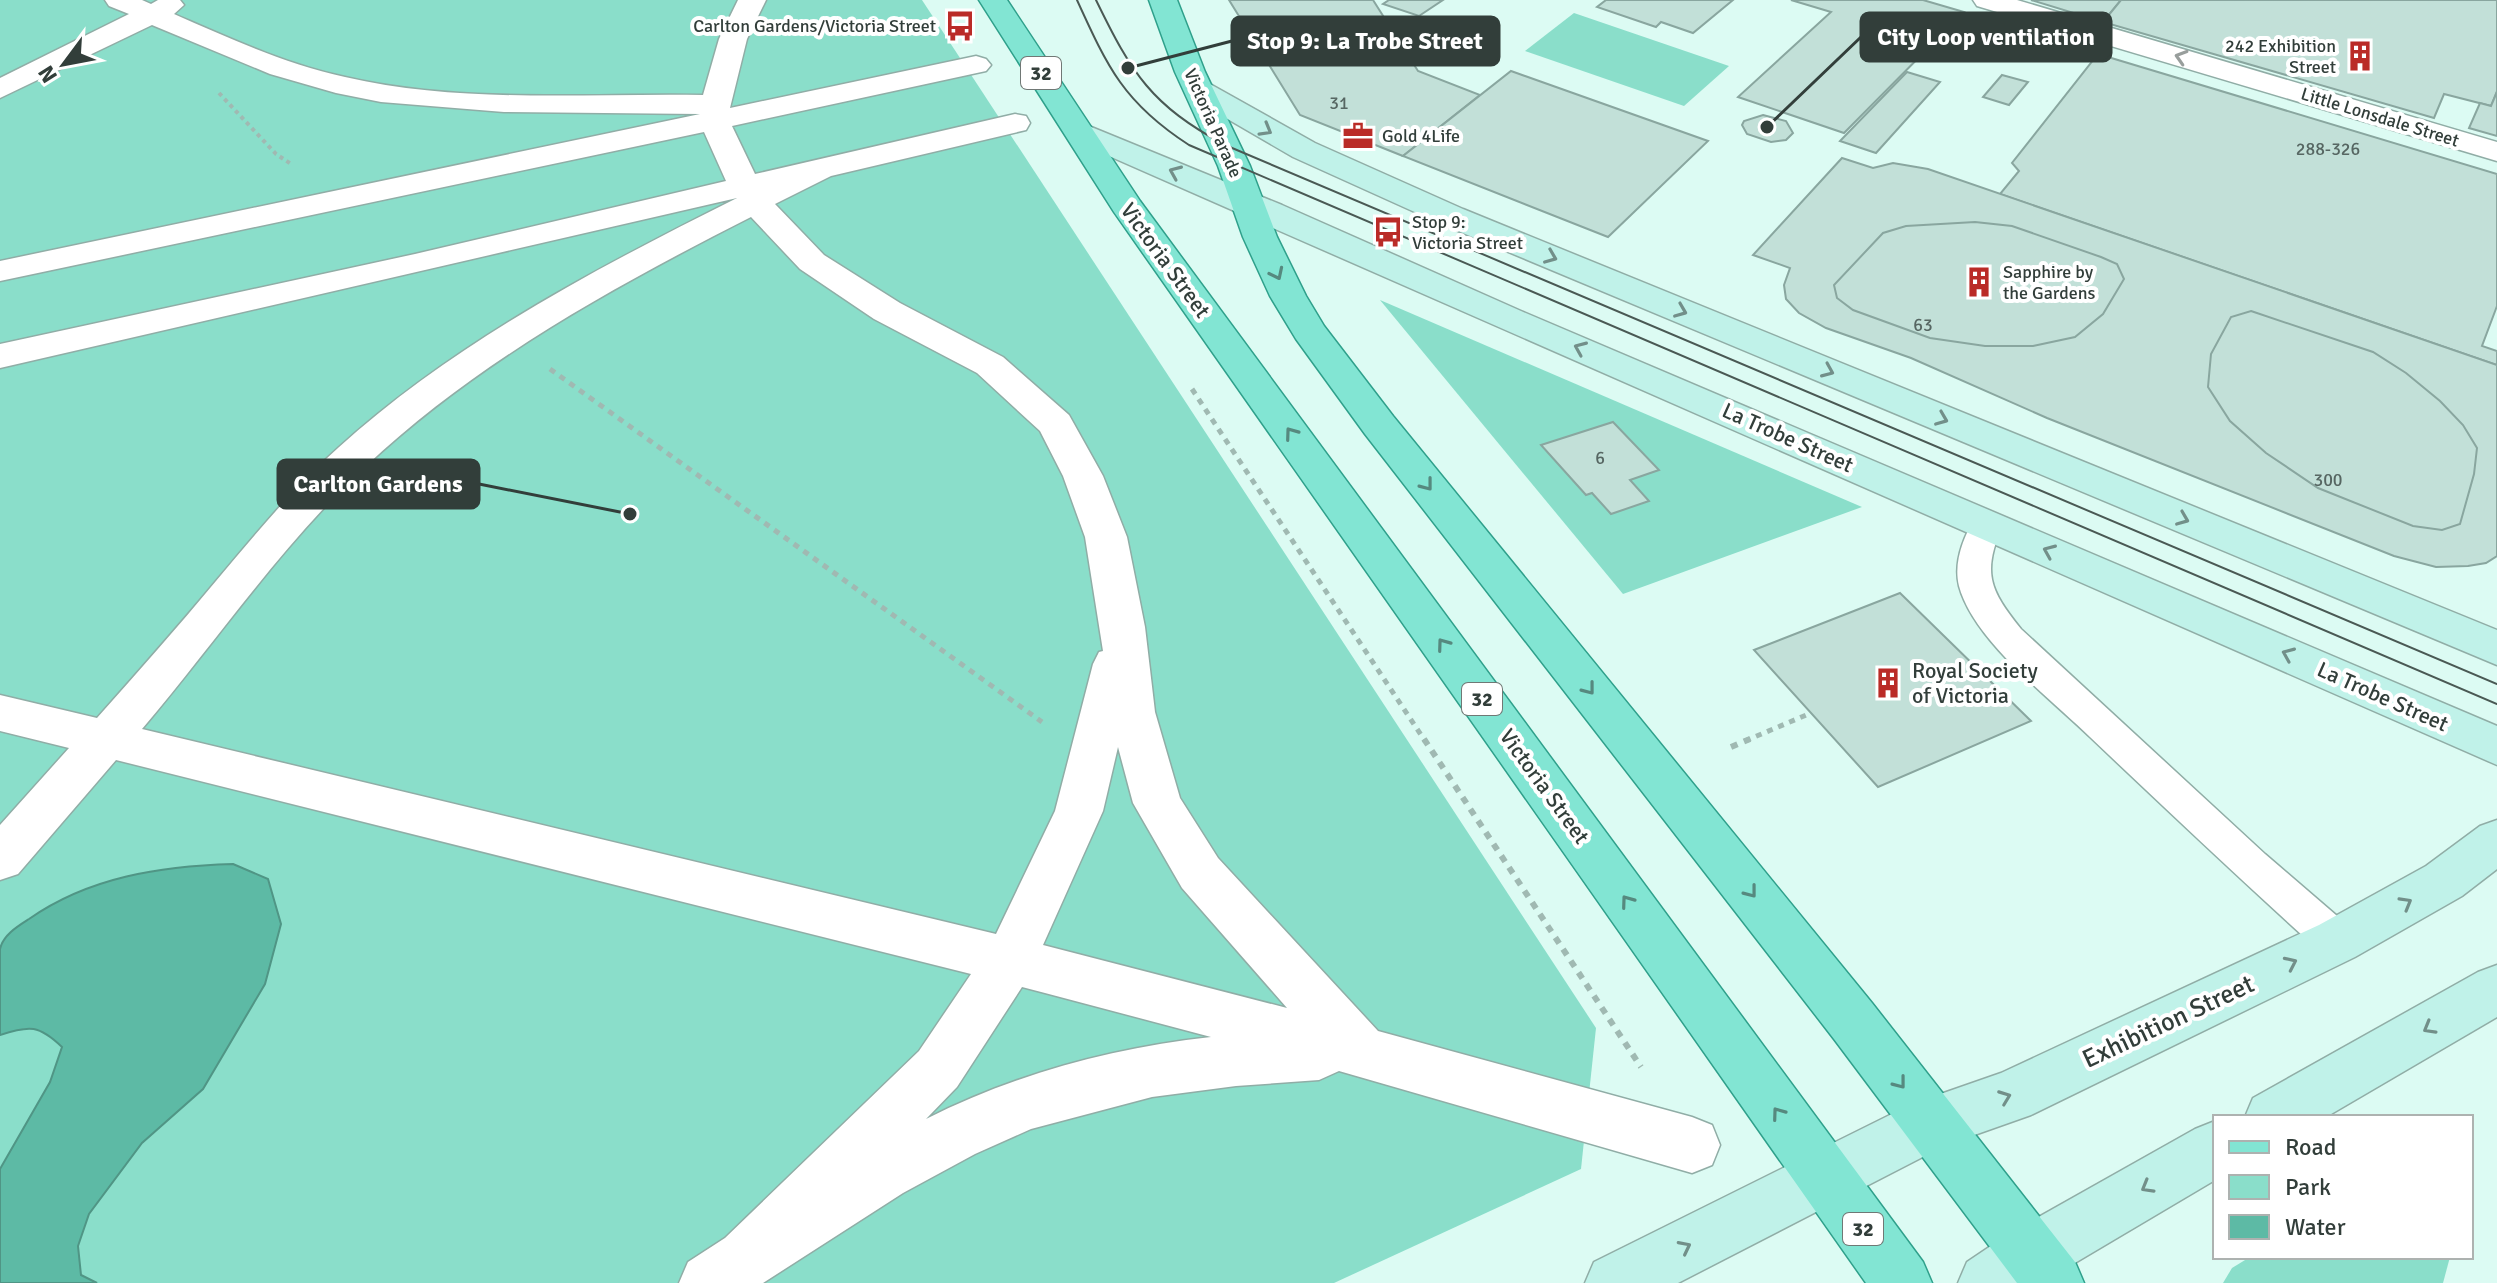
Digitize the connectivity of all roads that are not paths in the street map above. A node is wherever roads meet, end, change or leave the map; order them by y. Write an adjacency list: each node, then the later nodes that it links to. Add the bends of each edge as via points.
1 (119, 0): 6 (street)
2 (752, 0): 10 (street, via 733,39)
3 (993, 0): 12 (main road, 32)
4 (1163, 0): 9 (main road, Victoria Parade)
5 (1987, 0): 13 (street, Little Lonsdale Street, one-way to 5)
6 (169, 14): 8 (street); 10 (street, via 308,77 381,93)
7 (976, 65): 10 (street)
8 (0, 89)
9 (1199, 90): 15 (main road, Victoria Parade); 20 (street, one-way to 20, via 1304,150 1451,216)
10 (715, 113): 14 (street); 16 (street, via 342,200)
11 (1015, 123): 14 (street, via 820,169)
12 (1079, 131): 15 (street, La Trobe Street, one-way to 12); 34 (main road, Victoria Street / 32, one-way to 12, via 1126,205)
13 (2497, 152)
14 (749, 193): 17 (street); 19 (street, via 812,262 887,311 990,365 1055,424 1083,476 1106,537); 22 (street, via 507,338 370,440 296,514)
15 (1247, 202): 18 (street, La Trobe Street, one-way to 15); 31 (main road, one-way to 31, via 1288,296 1340,374)
16 (0, 271)
17 (0, 356)
18 (1987, 524): 23 (street, La Trobe Street, one-way to 18); 26 (lane, via 1974,552 1972,576 1985,607 2009,638)
19 (1123, 627): 27 (street, via 1079,811); 29 (street, via 1132,712 1157,803 1200,873)
20 (2497, 648)
21 (0, 713): 22 (street)
22 (106, 740): 25 (street); 27 (street)
23 (2497, 746)
24 (2497, 841): 26 (street, Exhibition Street, one-way to 24, via 2444,881)
25 (0, 859)
26 (2337, 941): 31 (street, Exhibition Street, one-way to 26, via 2011,1096)
27 (1010, 960): 29 (street); 35 (street, via 938,1069)
28 (2497, 989): 30 (street, one-way to 30)
29 (1361, 1052): 32 (street); 35 (street, via 1218,1060 1103,1080 993,1117 857,1186)
30 (2276, 1115)
31 (1932, 1123): 34 (street, Exhibition Street); 36 (main road)
32 (1692, 1145)
33 (2213, 1150): 36 (street, one-way to 36)
34 (1824, 1175): 37 (street, Exhibition Street, one-way to 34); 38 (main road, Victoria Street / 32)
35 (727, 1271)
36 (2024, 1273)
37 (1615, 1283)
38 (1902, 1283)

